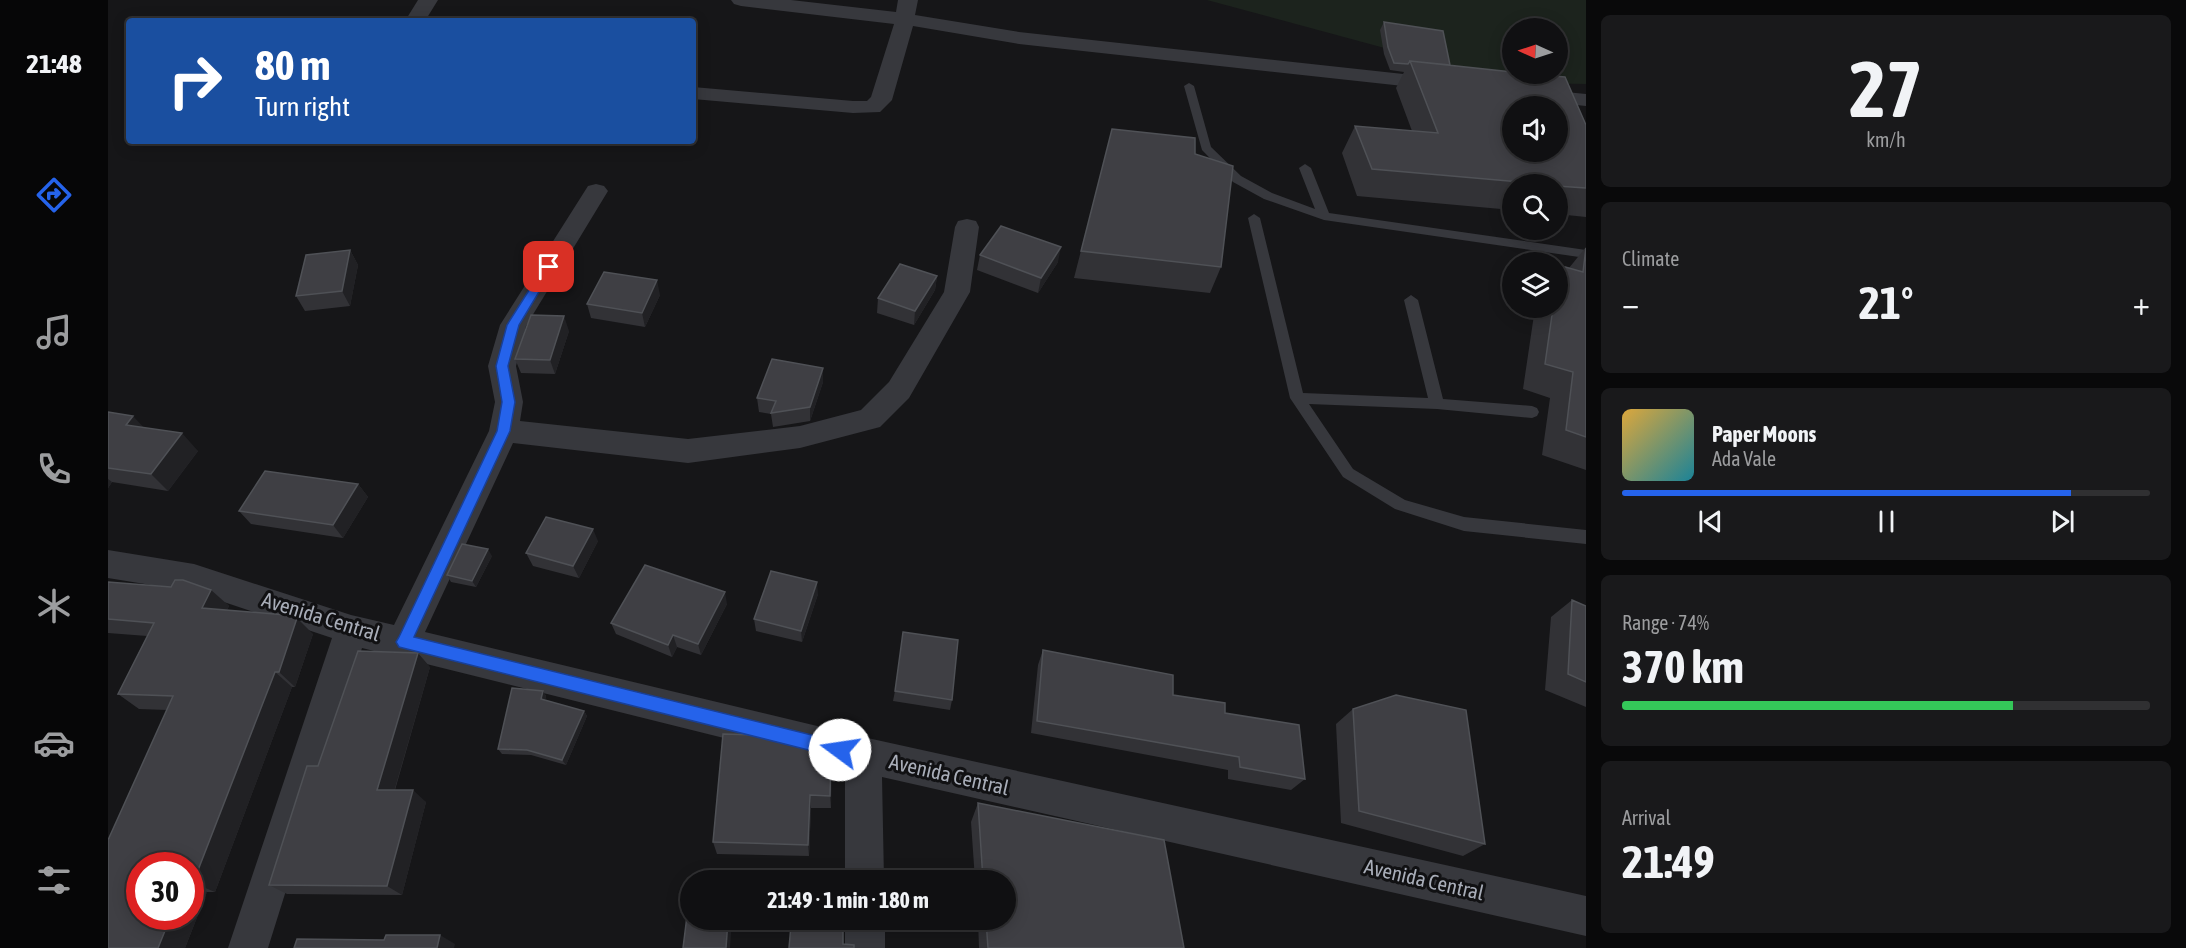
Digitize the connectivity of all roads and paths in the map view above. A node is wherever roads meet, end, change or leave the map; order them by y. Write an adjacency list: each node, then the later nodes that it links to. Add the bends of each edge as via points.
1 (428, 0): 4 (street)
2 (741, 0): 3 (street)
3 (907, 9): 6 (street, via 1019,38); 8 (street, via 881,100 872,107)
4 (418, 18)
5 (1190, 86): 12 (lane, via 1206,148 1237,179 1268,196)
6 (1456, 86)
7 (1515, 92): 9 (street)
8 (696, 93)
9 (1586, 100)
10 (1305, 168): 12 (lane)
11 (596, 191): 20 (street, via 513,325 502,366 509,402)
12 (1324, 216): 15 (lane)
13 (1254, 218): 17 (lane)
14 (968, 227): 20 (street, via 957,292 899,390 870,419 800,437 688,451)
15 (1586, 254)
16 (1411, 300): 18 (lane)
17 (1297, 398): 18 (lane); 21 (lane, via 1348,473 1400,505 1464,524)
18 (1437, 404): 19 (lane)
19 (1532, 412)
20 (504, 431): 24 (street)
21 (1586, 537)
22 (108, 564): 23 (street, Avenida Central, via 194,578)
23 (351, 630): 24 (street, Avenida Central); 29 (street)
24 (404, 642): 25 (street, Avenida Central)
25 (863, 755): 26 (street); 27 (street, Avenida Central)
26 (864, 870)
27 (1586, 916)
28 (865, 930): 30 (street)
29 (248, 948)
30 (865, 948)

